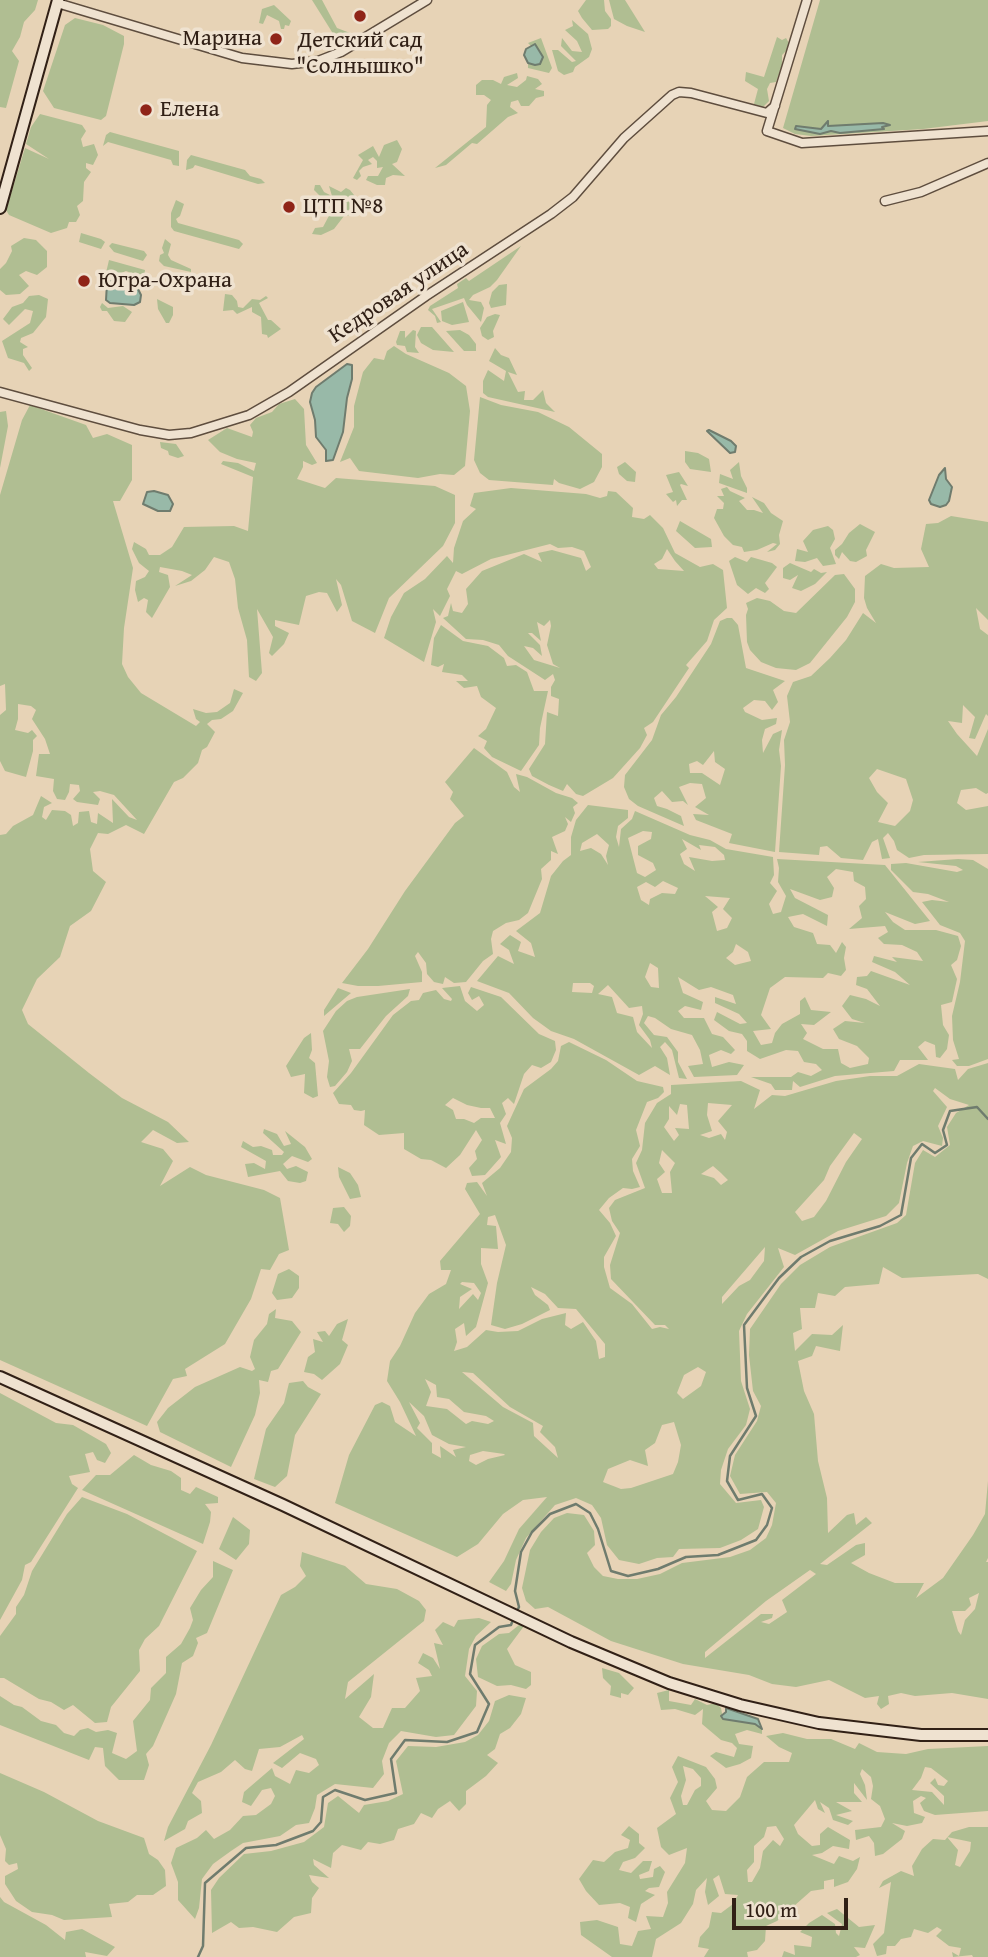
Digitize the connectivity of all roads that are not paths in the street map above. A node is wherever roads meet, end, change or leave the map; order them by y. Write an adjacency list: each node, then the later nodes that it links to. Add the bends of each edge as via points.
1 (427, 0): 3 (street, via 341,52 292,64 242,58)
2 (807, 0): 4 (street)
3 (57, 2): 8 (main road)
4 (775, 106): 5 (street, via 767,131 802,143); 9 (street, Кедровая улица, via 766,113 691,93 672,95 551,214 249,415 169,435)
5 (988, 131)
6 (988, 163): 7 (street, via 920,192)
7 (885, 201)
8 (0, 208)
9 (0, 392)
10 (0, 1377): 11 (main road, via 538,1627 669,1683 819,1723 921,1735)
11 (988, 1735)

